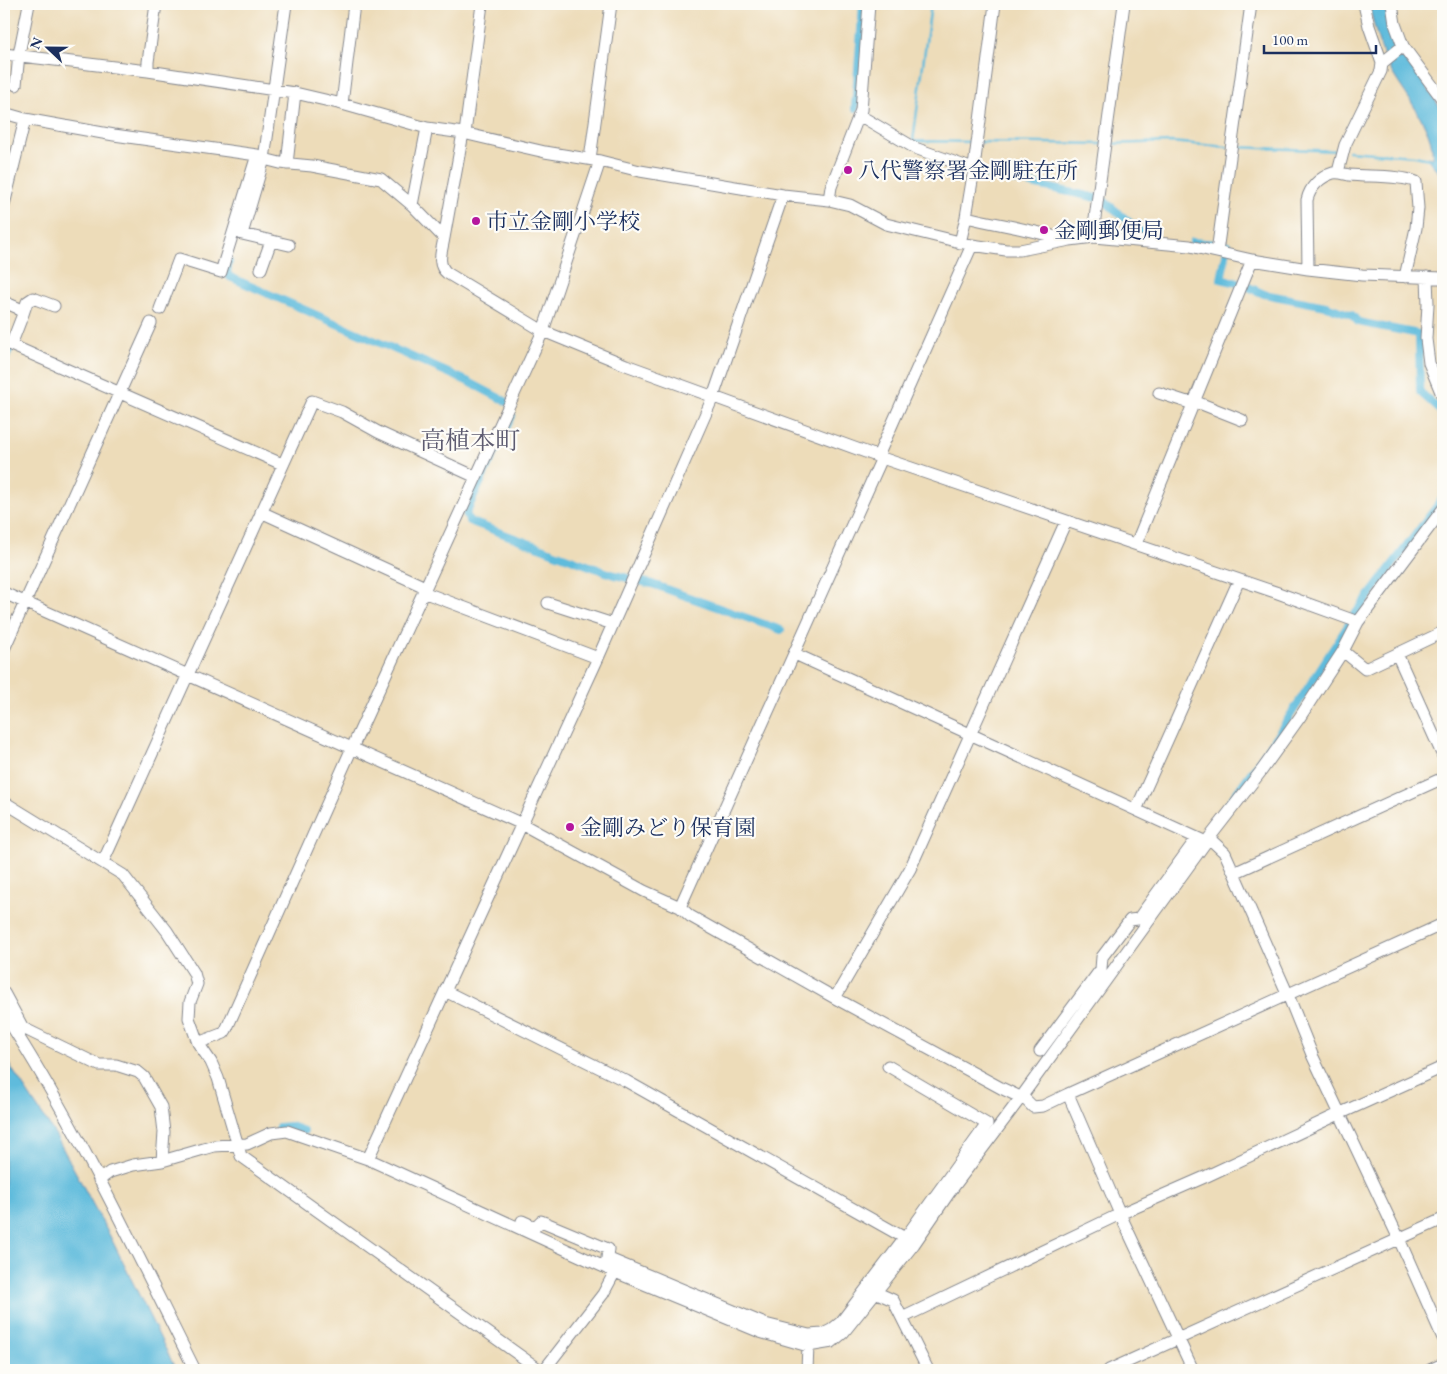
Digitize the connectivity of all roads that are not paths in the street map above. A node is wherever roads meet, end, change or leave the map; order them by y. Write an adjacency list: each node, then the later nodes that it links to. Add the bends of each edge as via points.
1 (29, 4): 15 (street)
2 (156, 4): 17 (street)
3 (286, 4): 19 (street)
4 (354, 4): 22 (street)
5 (482, 4): 27 (street)
6 (611, 4): 29 (street)
7 (869, 4): 24 (street)
8 (995, 4): 31 (street)
9 (1124, 4): 39 (street)
10 (1251, 4): 47 (street)
11 (1364, 4): 16 (street)
12 (1392, 4): 13 (street)
13 (1401, 47): 16 (street); 21 (street)
14 (4, 54): 15 (street)
15 (19, 54): 17 (street); 18 (street)
16 (1384, 62): 32 (street, via 1344,150)
17 (148, 71): 19 (street)
18 (16, 85)
19 (275, 90): 20 (street); 28 (street)
20 (295, 93): 22 (street); 30 (street)
21 (1443, 100)
22 (342, 104): 26 (street)
23 (4, 113): 25 (street)
24 (859, 115): 31 (street, via 915,148); 34 (street)
25 (25, 119): 28 (street); 35 (street)
26 (427, 128): 27 (street); 36 (street)
27 (464, 133): 29 (street); 40 (street)
28 (260, 157): 30 (street); 42 (street, via 242,234); 56 (street, via 221,272 179,259)
29 (595, 160): 33 (street, via 640,171); 59 (street)
30 (287, 164): 36 (street, via 381,179)
31 (973, 172): 37 (street)
32 (1338, 172): 50 (street, via 1324,177 1309,193); 51 (street, via 1377,178 1408,178 1416,182 1416,228)
33 (783, 195): 34 (street); 63 (street)
34 (828, 200): 43 (street, via 850,205 886,224)
35 (4, 205)
36 (412, 205): 40 (street)
37 (966, 217): 38 (street); 43 (street)
38 (1014, 228): 41 (street, via 1031,229); 46 (street)
39 (1094, 237): 41 (street); 47 (street, via 1190,246)
40 (444, 238): 59 (street, via 440,264 447,274)
41 (1069, 240): 46 (street)
42 (270, 241): 44 (street); 49 (street)
43 (960, 242): 45 (street)
44 (288, 245)
45 (972, 245): 46 (street); 67 (street)
46 (1011, 250)
47 (1218, 252): 48 (street)
48 (1247, 259): 50 (street); 65 (street, via 1243,285)
49 (261, 269)
50 (1308, 270): 51 (street)
51 (1405, 277): 52 (street)
52 (1428, 277): 53 (street); 64 (street, via 1426,339 1429,363)
53 (1443, 278)
54 (4, 302): 57 (street)
55 (54, 306): 57 (street, via 33,298 27,302)
56 (160, 309)
57 (23, 314): 60 (street)
58 (151, 323): 61 (street)
59 (543, 330): 63 (street); 69 (street)
60 (7, 343): 61 (street)
61 (120, 392): 68 (street); 77 (street)
62 (1159, 393): 65 (street)
63 (713, 397): 67 (street); 80 (street)
64 (1443, 397)
65 (1194, 402): 66 (street); 73 (street)
66 (1242, 420)
67 (880, 457): 72 (street); 84 (street)
68 (282, 464): 69 (street, via 312,402 342,412); 71 (street)
69 (476, 477): 75 (street)
70 (1443, 510): 79 (street)
71 (261, 512): 75 (street); 87 (street)
72 (1066, 521): 73 (street); 88 (street)
73 (1136, 544): 74 (street)
74 (1239, 580): 79 (street); 93 (street)
75 (424, 590): 86 (street); 89 (street)
76 (4, 593): 77 (street)
77 (25, 602): 82 (street); 87 (street)
78 (548, 603): 80 (street)
79 (1354, 621): 83 (street)
80 (613, 624): 86 (street)
81 (1443, 632): 85 (street)
82 (4, 649)
83 (1343, 651): 85 (street, via 1365,669); 95 (street, via 1276,751)
84 (795, 654): 88 (street); 98 (street)
85 (1397, 654): 90 (street)
86 (598, 658): 94 (street)
87 (188, 675): 89 (street); 96 (street)
88 (970, 737): 93 (street); 103 (street, via 910,869)
89 (352, 748): 94 (street); 105 (street, via 226,1030)
90 (1443, 756)
91 (1443, 778): 97 (street)
92 (4, 802): 96 (street)
93 (1136, 810): 95 (street)
94 (522, 824): 98 (street, via 644,892); 100 (street)
95 (1204, 839): 97 (street, via 1224,853); 106 (street, via 1138,919 1130,920 1102,957 1101,969); 110 (street)
96 (103, 862): 105 (street, via 123,876 138,893 194,973 197,984 190,1002 189,1018)
97 (1234, 873): 102 (street)
98 (680, 907): 103 (street, via 690,916)
99 (1443, 924): 102 (street)
100 (444, 991): 113 (street); 119 (street, via 626,1081)
101 (4, 993): 114 (street, via 23,1028 99,1065 116,1064 144,1077 161,1107 164,1132)
102 (1287, 996): 109 (street); 111 (street)
103 (836, 998): 110 (street, via 1001,1088)
104 (4, 1014): 115 (street)
105 (198, 1043): 112 (street, via 218,1078)
106 (1040, 1050)
107 (888, 1066): 119 (street, via 987,1124)
108 (1443, 1068): 111 (street)
109 (1068, 1094): 110 (street, via 1043,1106 1033,1107); 116 (street)
110 (1022, 1096): 119 (street)
111 (1340, 1113): 116 (street); 118 (street)
112 (238, 1145): 113 (street, via 287,1131); 114 (street, via 214,1146); 128 (street, via 241,1156)
113 (369, 1156): 120 (street); 120 (street, via 535,1227 541,1221 608,1249 607,1258)
114 (162, 1161): 115 (street, via 133,1165 110,1172)
115 (99, 1180): 127 (street)
116 (1120, 1214): 122 (street); 124 (street)
117 (1443, 1219): 118 (street)
118 (1400, 1239): 123 (street); 124 (street)
119 (910, 1241): 121 (street); 125 (street, via 841,1322)
120 (617, 1268): 125 (street, via 765,1324); 125 (street, via 760,1332); 128 (street, via 603,1294)
121 (875, 1292): 122 (street, via 893,1300); 125 (street, via 843,1333 832,1342)
122 (902, 1318): 130 (street)
123 (1443, 1338)
124 (1179, 1339): 131 (street); 132 (street)
125 (820, 1340): 129 (street)
126 (1443, 1364): 133 (street)
127 (195, 1370)
128 (542, 1370)
129 (807, 1370)
130 (928, 1370)
131 (1109, 1370)
132 (1193, 1370)
133 (1430, 1370)

